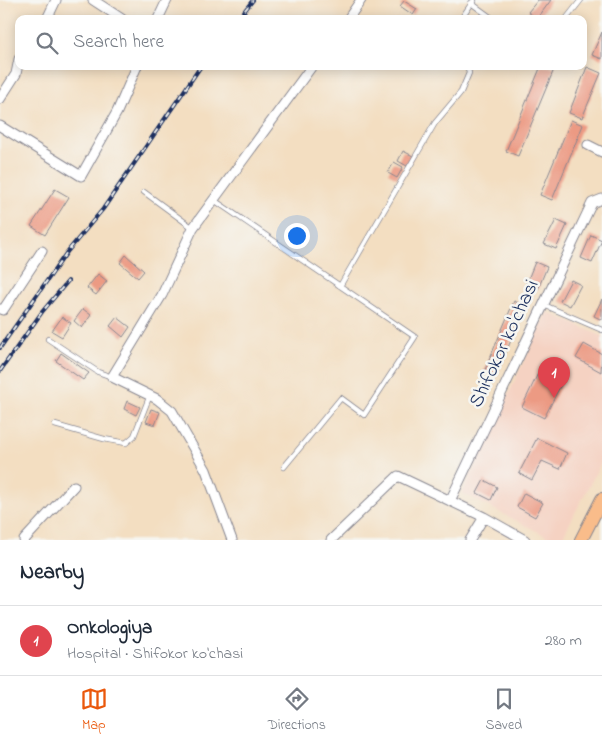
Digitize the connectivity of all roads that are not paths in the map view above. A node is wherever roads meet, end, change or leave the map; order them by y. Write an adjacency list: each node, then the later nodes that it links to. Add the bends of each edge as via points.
1 (56, 0): 7 (street)
2 (93, 0): 8 (street)
3 (167, 0): 9 (street)
4 (361, 0): 10 (street)
5 (581, 0): 13 (lane)
6 (472, 2): 11 (lane); 12 (lane)
7 (49, 15)
8 (116, 15)
9 (160, 15)
10 (351, 15)
11 (464, 15)
12 (488, 15)
13 (569, 15)
14 (17, 70): 18 (street)
15 (135, 70): 19 (street, via 117,112 81,176)
16 (309, 70): 24 (street)
17 (468, 70): 27 (lane, via 461,92 435,123)
18 (0, 99)
19 (0, 126)
20 (588, 145): 21 (street)
21 (602, 152)
22 (144, 192): 25 (lane)
23 (602, 199): 28 (street, Shifokor ko'chasi, via 592,203)
24 (214, 200): 25 (street); 27 (lane)
25 (193, 228): 32 (street, via 162,295)
26 (42, 251): 29 (street, via 3,310)
27 (340, 286): 35 (lane, via 415,337 364,415 340,398)
28 (542, 305): 30 (lane); 38 (street, Shifokor ko'chasi)
29 (0, 309)
30 (602, 330)
31 (48, 339): 32 (lane, via 98,372)
32 (112, 377): 33 (street)
33 (150, 395): 34 (lane, via 134,436 126,443); 42 (street, via 172,411 201,462)
34 (55, 425)
35 (284, 467)
36 (74, 486): 41 (street)
37 (602, 499): 45 (main road)
38 (450, 501): 39 (street); 43 (street, via 398,476)
39 (484, 517): 40 (street); 44 (street)
40 (520, 539)
41 (24, 540)
42 (232, 540)
43 (331, 540)
44 (470, 540)
45 (581, 540)

